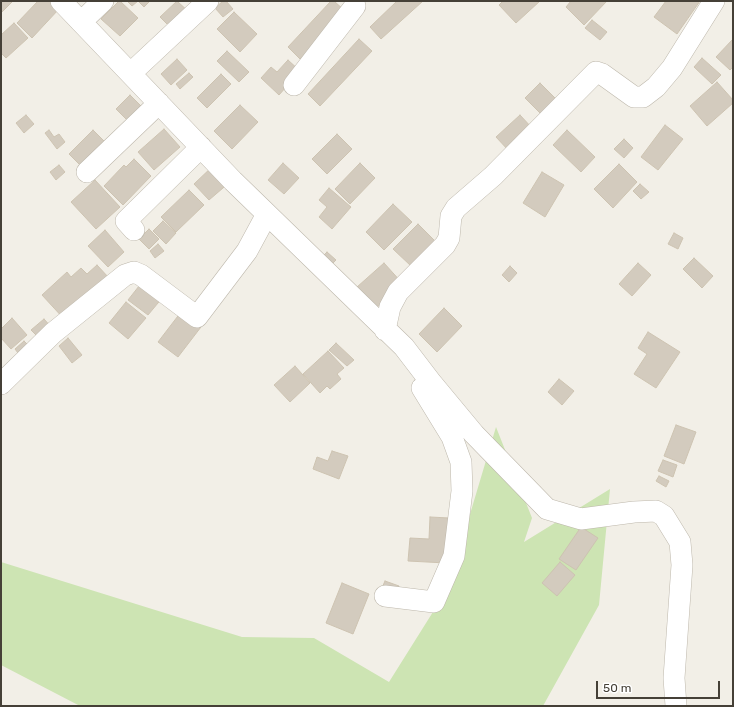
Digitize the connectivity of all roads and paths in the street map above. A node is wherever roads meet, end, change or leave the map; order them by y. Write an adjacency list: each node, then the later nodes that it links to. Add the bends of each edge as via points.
1 (61, 1): 6 (street)
2 (103, 1): 6 (street)
3 (208, 1): 7 (street)
4 (714, 1): 14 (street, via 672,68 656,87 643,97 634,97 596,72 493,176 456,208 450,216 445,245 398,292 390,307)
5 (355, 3): 8 (street)
6 (81, 22): 7 (street)
7 (131, 73): 9 (street)
8 (294, 85)
9 (159, 103): 10 (street); 11 (street)
10 (201, 147): 12 (street); 13 (street, via 126,221)
11 (87, 172)
12 (267, 214): 14 (street); 16 (street, via 247,252 197,317 141,275 130,273 53,333)
13 (134, 230)
14 (385, 330): 15 (street)
15 (404, 347): 17 (street, via 417,378 452,437 461,462 462,491 454,556 434,602); 18 (street, via 474,434 547,509 580,519 656,511 664,516 680,542 682,565 674,678)
16 (1, 384)
17 (385, 596)
18 (676, 706)

